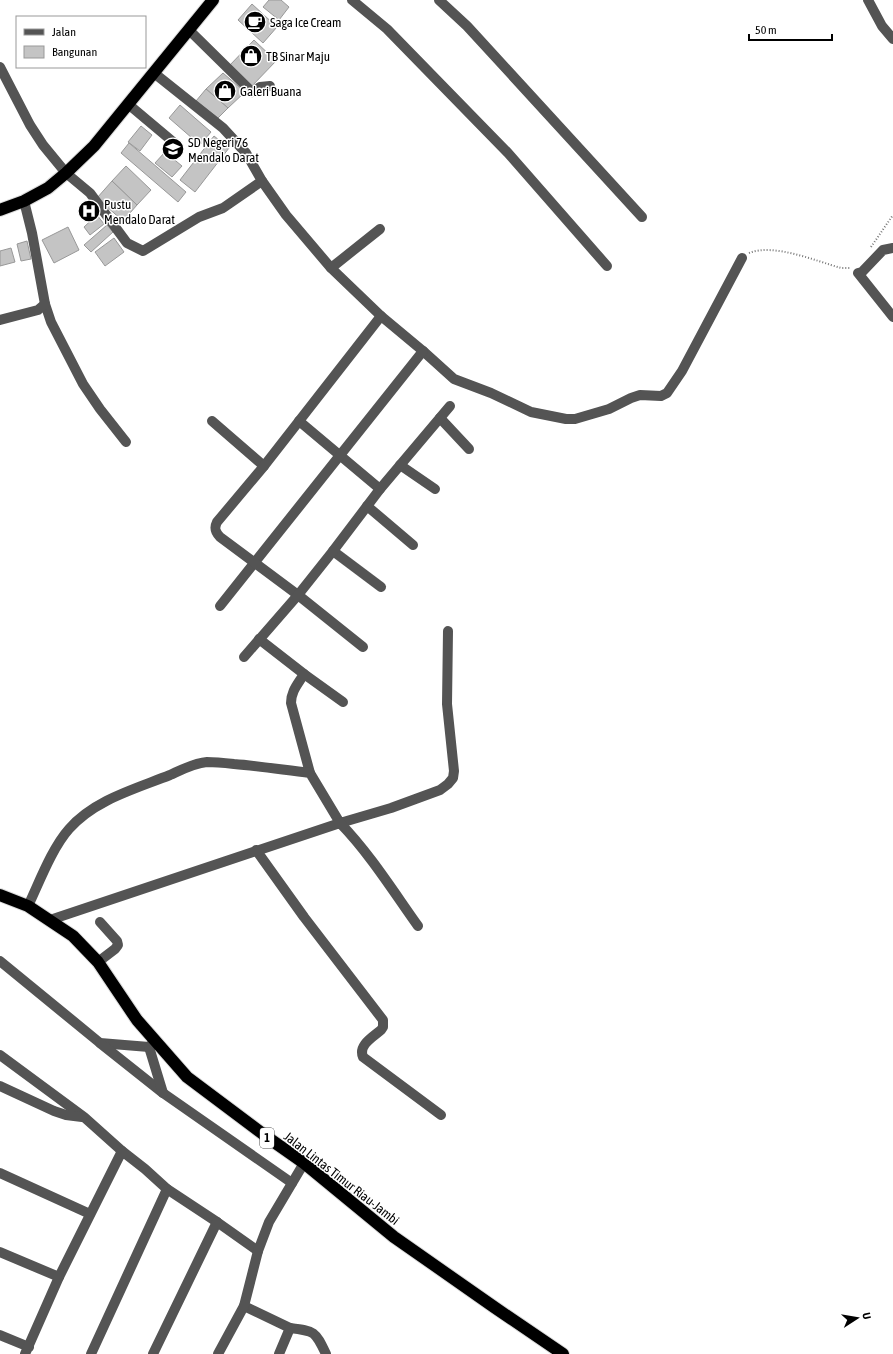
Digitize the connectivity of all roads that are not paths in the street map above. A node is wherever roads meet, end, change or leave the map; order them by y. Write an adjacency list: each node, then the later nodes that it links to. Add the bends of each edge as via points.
1 (213, 0): 5 (highway)
2 (352, 0): 20 (street, via 387,29 502,147)
3 (439, 0): 16 (street, via 467,26)
4 (868, 0): 6 (street, via 882,26)
5 (189, 30): 8 (highway); 9 (street, via 252,92 260,87)
6 (893, 39)
7 (0, 67): 12 (street, via 43,145)
8 (154, 73): 10 (highway); 13 (street, via 223,128 246,154)
9 (270, 86)
10 (128, 104): 11 (street); 12 (highway, via 94,146)
11 (178, 146)
12 (66, 173): 13 (street, via 90,193 127,243 143,251 199,217 223,208); 14 (highway, via 48,188)
13 (262, 181): 21 (street, via 286,215)
14 (24, 201): 15 (highway); 22 (street)
15 (0, 210)
16 (642, 217)
17 (380, 228): 21 (street)
18 (893, 248): 24 (street, via 883,250 858,273)
19 (742, 258): 26 (street, via 682,371 667,393 661,396 640,395 609,409 575,419 566,419 530,412 491,393 458,382)
20 (607, 266)
21 (331, 268): 23 (street)
22 (45, 304): 25 (street, via 38,310); 31 (street, via 51,322 83,384)
23 (381, 316): 26 (street); 30 (street)
24 (893, 317)
25 (0, 320)
26 (423, 351): 33 (street)
27 (450, 406): 28 (street)
28 (440, 418): 32 (street); 34 (street)
29 (212, 421): 35 (street)
30 (299, 421): 33 (street); 35 (street)
31 (126, 442)
32 (469, 449)
33 (340, 456): 36 (street); 41 (street)
34 (400, 465): 36 (street); 37 (street)
35 (264, 466): 41 (street, via 215,527 220,537)
36 (380, 489): 38 (street)
37 (435, 489)
38 (367, 506): 39 (street); 40 (street)
39 (413, 545)
40 (333, 551): 42 (street); 43 (street)
41 (254, 563): 43 (street); 44 (street)
42 (381, 588)
43 (298, 595): 46 (street); 47 (street)
44 (220, 606)
45 (448, 631): 52 (street, via 447,704 453,778 440,790)
46 (259, 640): 48 (street); 49 (street)
47 (363, 647)
48 (244, 657)
49 (304, 674): 50 (street); 51 (street, via 292,691 291,703)
50 (343, 702)
51 (310, 773): 52 (street); 55 (street, via 206,762 97,805 82,815 68,830 53,853)
52 (340, 823): 53 (street); 58 (street, via 355,838)
53 (256, 850): 56 (street); 66 (street, via 383,1020 381,1030 363,1047 363,1057)
54 (0, 895): 55 (highway, Jalan Lintas Timur Riau-Jambi / 1)
55 (28, 906): 56 (highway, Jalan Lintas Timur Riau-Jambi / 1)
56 (50, 920): 60 (highway, Jalan Lintas Timur Riau-Jambi / 1, via 73,936)
57 (100, 922): 60 (street, via 118,945)
58 (418, 926)
59 (0, 961): 61 (street)
60 (98, 962): 62 (highway, Jalan Lintas Timur Riau-Jambi / 1)
61 (100, 1042): 62 (street); 65 (street)
62 (152, 1044): 65 (street); 69 (highway, Jalan Lintas Timur Riau-Jambi / 1, via 187,1077)
63 (0, 1055): 67 (street)
64 (0, 1086): 67 (street, via 54,1111)
65 (163, 1093): 71 (street)
66 (441, 1115)
67 (84, 1117): 68 (street)
68 (122, 1151): 72 (street); 73 (street)
69 (304, 1163): 71 (street); 87 (highway, Jalan Lintas Timur Riau-Jambi / 1, via 394,1237)
70 (0, 1173): 73 (street)
71 (292, 1184): 75 (street, via 269,1222)
72 (167, 1189): 74 (street); 82 (street)
73 (90, 1214): 77 (street)
74 (217, 1222): 75 (street); 83 (street)
75 (258, 1251): 78 (street)
76 (0, 1252): 77 (street)
77 (59, 1277): 81 (street)
78 (244, 1306): 79 (street); 84 (street)
79 (290, 1328): 85 (street); 86 (street, via 314,1333)
80 (0, 1335): 81 (street)
81 (27, 1351)
82 (91, 1354)
83 (153, 1354)
84 (218, 1354)
85 (280, 1354)
86 (326, 1354)
87 (563, 1354)

